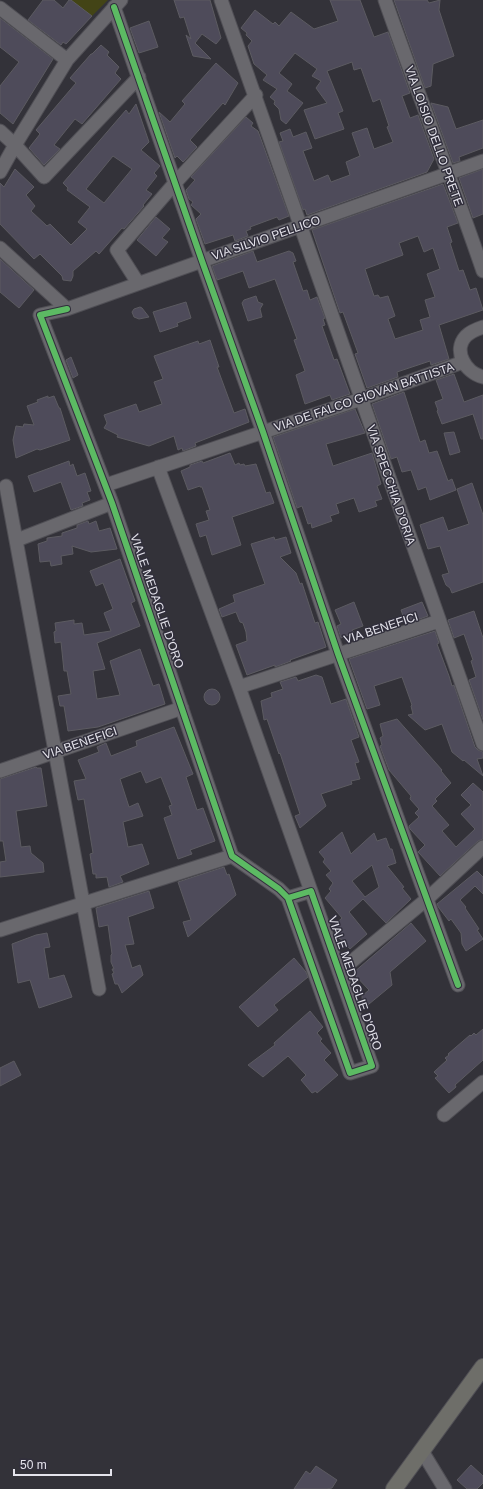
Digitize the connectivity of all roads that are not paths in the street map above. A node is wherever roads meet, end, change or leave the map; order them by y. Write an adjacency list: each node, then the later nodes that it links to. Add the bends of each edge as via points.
1 (221, 0): 7 (street, VIA SPECCHIA D'ORIA)
2 (385, 0): 12 (street, VIA LOISIO DELLO PRETE)
3 (118, 3): 5 (street); 6 (street)
4 (0, 8): 5 (street)
5 (67, 60): 9 (street)
6 (139, 77): 9 (street, via 44,177); 13 (street)
7 (256, 95): 13 (street); 14 (street, VIA SPECCHIA D'ORIA)
8 (0, 131): 9 (street)
9 (15, 145): 11 (street)
10 (483, 161): 12 (street, VIA SILVIO PELLICO)
11 (0, 172)
12 (449, 173): 14 (street, VIA SILVIO PELLICO); 17 (street, VIA LOISIO DELLO PRETE)
13 (175, 183): 16 (street); 18 (street, via 117,250)
14 (302, 225): 16 (street, VIA SILVIO PELLICO); 23 (street, VIA SPECCHIA D'ORIA)
15 (0, 248): 19 (street)
16 (202, 261): 18 (street, VIA SILVIO PELLICO); 24 (street)
17 (483, 271)
18 (138, 283): 19 (street, VIA SILVIO PELLICO)
19 (67, 309): 26 (street, VIALE MEDAGLIE D'ORO, via 40,315)
20 (483, 327): 21 (street, via 465,337 461,346)
21 (463, 362): 22 (street, via 477,376); 23 (street, VIA DE FALCO GIOVAN BATTISTA)
22 (483, 377)
23 (361, 399): 24 (street, VIA DE FALCO GIOVAN BATTISTA); 30 (street, VIA SPECCHIA D'ORIA)
24 (263, 432): 25 (street, VIA DE FALCO GIOVAN BATTISTA); 31 (street)
25 (158, 467): 26 (street, VIA DE FALCO GIOVAN BATTISTA); 32 (street, VIALE MEDAGLIE D'ORO)
26 (106, 485): 28 (street, VIALE MEDAGLIE D'ORO)
27 (6, 486): 29 (street)
28 (112, 502): 29 (street); 33 (street, VIALE MEDAGLIE D'ORO)
29 (17, 540): 35 (street)
30 (439, 621): 31 (street, VIA BENEFICI); 34 (street, VIA SPECCHIA D'ORIA)
31 (338, 654): 32 (street, VIA BENEFICI); 41 (street)
32 (239, 687): 39 (street, VIALE MEDAGLIE D'ORO)
33 (182, 708): 35 (street, VIA BENEFICI); 38 (street, VIALE MEDAGLIE D'ORO)
34 (483, 744)
35 (55, 752): 36 (street, VIA BENEFICI); 42 (street)
36 (0, 771)
37 (483, 847): 41 (street)
38 (232, 856): 40 (street, VIALE MEDAGLIE D'ORO); 42 (street)
39 (311, 891): 40 (street); 44 (street, VIALE MEDAGLIE D'ORO)
40 (288, 898): 44 (street, VIALE MEDAGLIE D'ORO, via 350,1073 372,1066)
41 (427, 899): 44 (street); 45 (street)
42 (83, 904): 43 (street); 46 (street)
43 (0, 930)
44 (339, 972)
45 (458, 985)
46 (100, 989)
47 (483, 1082): 48 (street)
48 (444, 1115)
49 (483, 1367): 50 (main road)
50 (422, 1451): 51 (main road); 52 (street)
51 (394, 1489)
52 (445, 1489)

